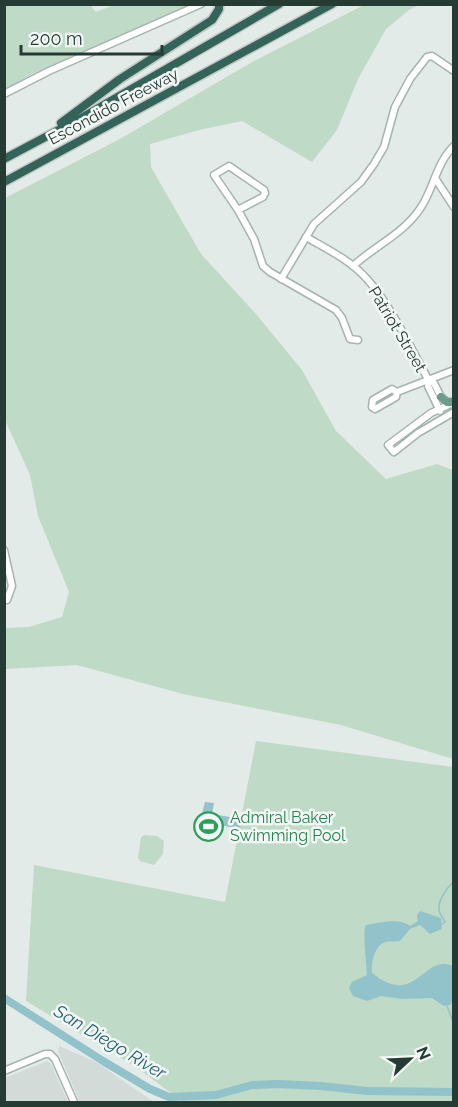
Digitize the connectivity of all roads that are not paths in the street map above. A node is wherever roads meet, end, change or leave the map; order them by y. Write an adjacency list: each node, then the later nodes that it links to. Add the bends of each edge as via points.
1 (201, 4): 6 (street)
2 (219, 4): 7 (highway, via 212,20 120,79)
3 (279, 4): 7 (highway, Escondido Freeway)
4 (332, 4): 11 (highway, Escondido Freeway)
5 (453, 71): 14 (street, via 432,56 427,57 395,107 384,147 374,164 361,182 314,224)
6 (4, 94)
7 (38, 141): 9 (highway, Escondido Freeway)
8 (453, 146): 10 (street)
9 (4, 159)
10 (435, 178): 12 (street); 15 (street, via 422,205 408,222)
11 (4, 182)
12 (453, 207)
13 (238, 210): 13 (street, via 265,193 229,166 214,175); 16 (street, via 263,266)
14 (306, 237): 15 (street, Patriot Street); 16 (street)
15 (353, 266): 19 (street, Patriot Street, via 379,293)
16 (282, 279): 17 (street, via 336,310 350,339)
17 (358, 340)
18 (453, 370): 19 (street)
19 (429, 381): 20 (street); 21 (street, Patriot Street, via 434,382); 23 (street, Patriot Street)
20 (397, 392)
21 (441, 397): 22 (main road)
22 (453, 403): 23 (street)
23 (439, 409): 25 (street, Patriot Street); 25 (street, via 388,446 394,452)
24 (453, 412): 25 (street)
25 (443, 417)
26 (4, 550): 27 (street, via 12,586)
27 (5, 599)
28 (4, 1071): 29 (street, via 50,1054)
29 (74, 1102)

